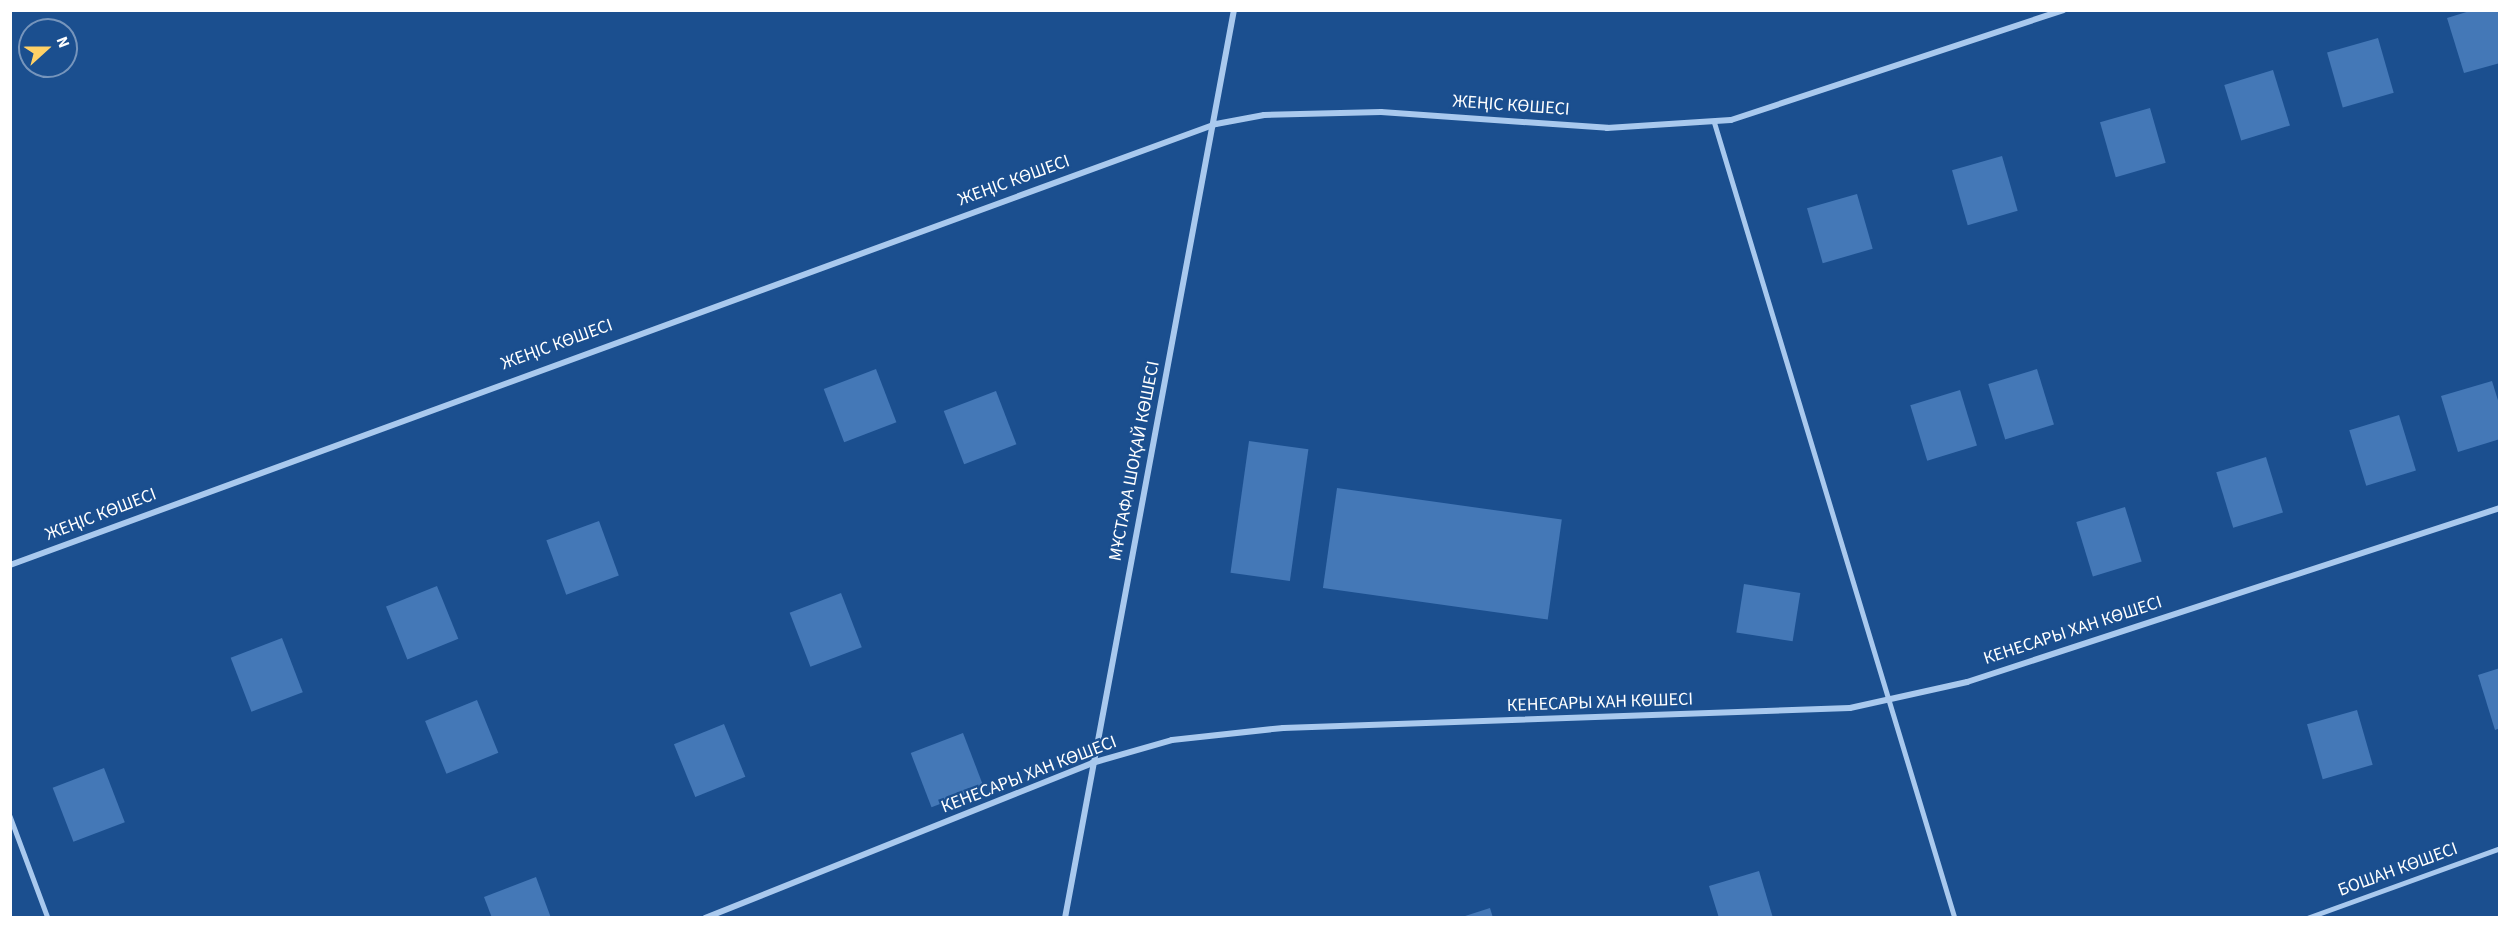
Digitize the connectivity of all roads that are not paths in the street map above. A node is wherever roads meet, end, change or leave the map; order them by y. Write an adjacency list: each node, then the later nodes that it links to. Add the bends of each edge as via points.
1 (1234, 10): 4 (street, МҰСТАФА ШОҚАЙ КӨШЕСІ)
2 (2063, 10): 3 (street, ЖЕҢІС КӨШЕСІ)
3 (1714, 121): 4 (street, ЖЕҢІС КӨШЕСІ, via 1607,128 1381,112 1264,115); 7 (lane)
4 (1215, 124): 6 (street, ЖЕҢІС КӨШЕСІ); 8 (street, МҰСТАФА ШОҚАЙ КӨШЕСІ)
5 (2499, 508): 7 (street, КЕНЕСАРЫ ХАН КӨШЕСІ, via 1966,682)
6 (10, 565)
7 (1886, 700): 8 (street, КЕНЕСАРЫ ХАН КӨШЕСІ, via 1850,708 1283,728 1172,740); 14 (lane)
8 (1092, 763): 12 (street, КЕНЕСАРЫ ХАН КӨШЕСІ); 13 (street, МҰСТАФА ШОҚАЙ КӨШЕСІ)
9 (10, 816): 11 (lane)
10 (2499, 848): 15 (lane, БОШАН КӨШЕСІ)
11 (48, 918)
12 (705, 918)
13 (1065, 918)
14 (1955, 918)
15 (2307, 918)

